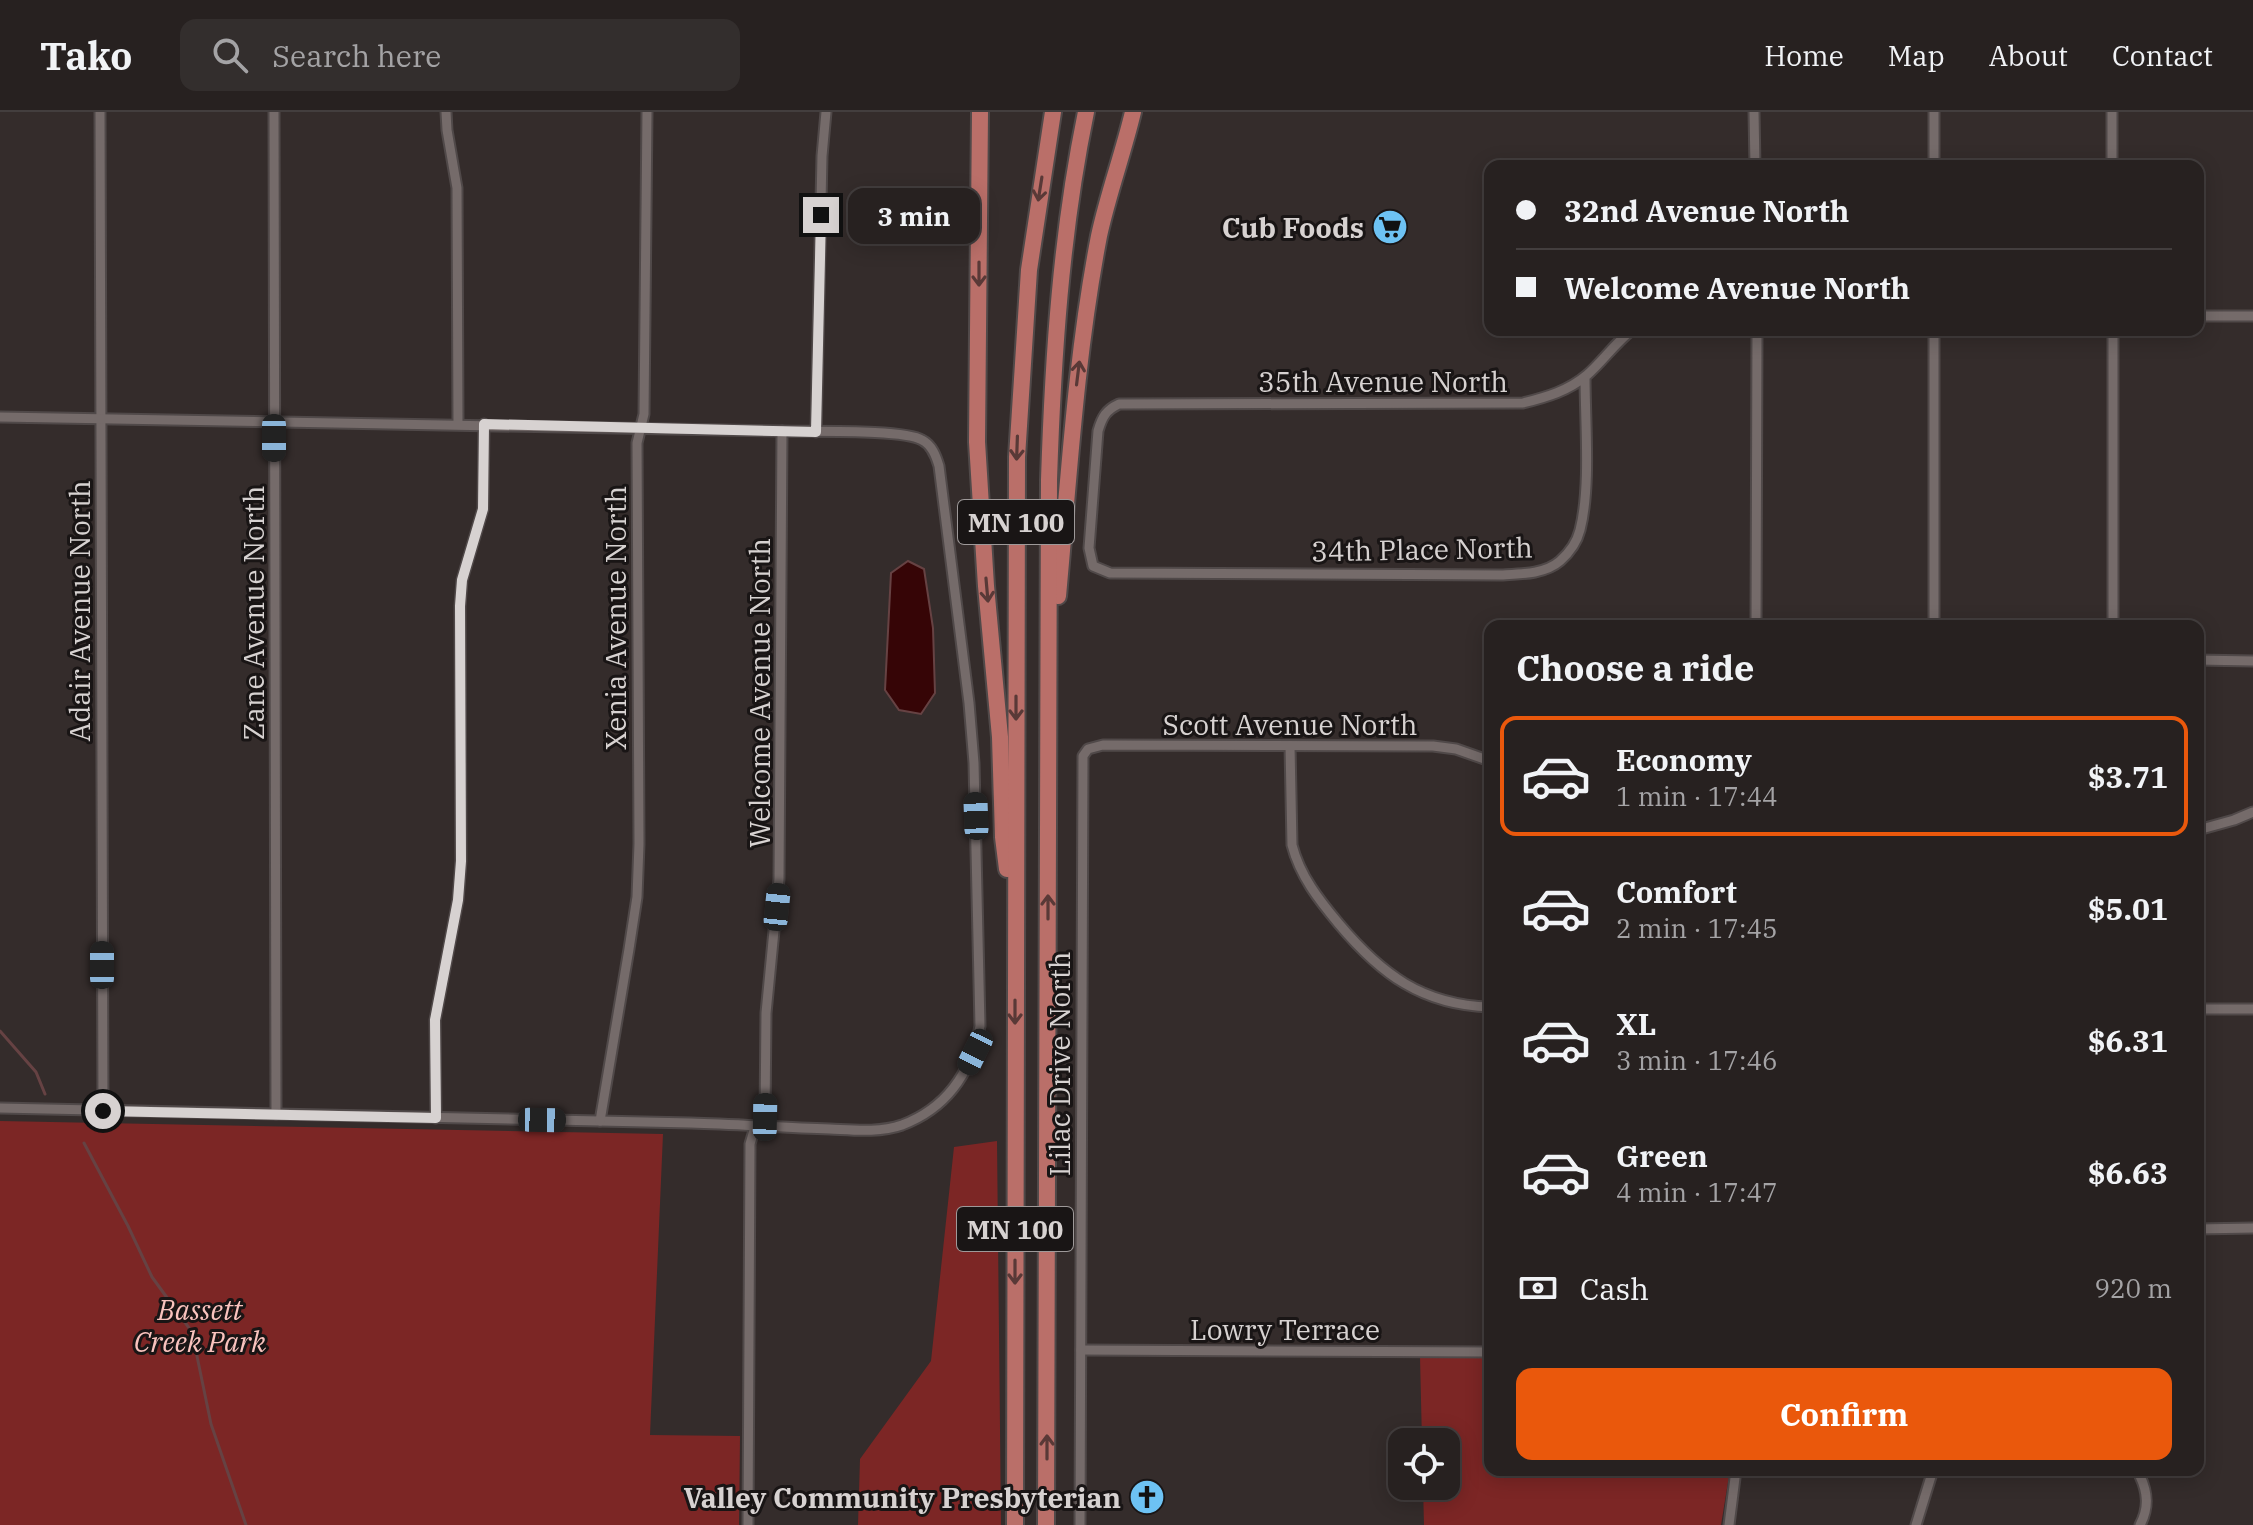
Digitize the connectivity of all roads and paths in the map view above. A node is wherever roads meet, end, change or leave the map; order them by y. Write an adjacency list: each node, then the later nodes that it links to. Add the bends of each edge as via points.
1 (100, 112): 24 (street, Adair Avenue North)
2 (274, 112): 25 (street, Zane Avenue North)
3 (446, 112): 26 (street, via 457,188)
4 (647, 112): 28 (street, Xenia Avenue North)
5 (826, 112): 30 (street)
6 (980, 112): 43 (highway, one-way to 43, via 977,442 1003,837)
7 (1053, 112): 43 (highway, MN 100, one-way to 43, via 1034,222 1020,382)
8 (1086, 112): 37 (highway, MN 100, via 1053,352)
9 (1133, 112): 37 (highway, one-way to 9, via 1088,299 1106,206)
10 (1754, 112): 13 (street)
11 (1934, 112): 14 (street)
12 (2112, 112): 15 (street)
13 (1755, 160)
14 (1934, 160)
15 (2112, 160)
16 (2204, 316): 17 (street)
17 (2253, 316)
18 (1624, 336): 22 (street, 35th Avenue North)
19 (1757, 336): 32 (street)
20 (1934, 336): 33 (street)
21 (2113, 336): 34 (street)
22 (1585, 377): 31 (street, 35th Avenue North, via 1523,403 1130,402 1109,409 1098,431 1089,548); 31 (street, 34th Place North, via 1580,532 1572,548 1544,570 1501,575 1110,573)
23 (0, 417): 24 (street)
24 (100, 418): 25 (street); 48 (street, Adair Avenue North)
25 (274, 422): 26 (street); 49 (street, Zane Avenue North)
26 (458, 424): 27 (street)
27 (484, 424): 28 (street); 50 (street, via 483,509 462,580 460,606 461,861 435,1020)
28 (640, 428): 29 (street); 51 (street, Xenia Avenue North, via 637,897)
29 (782, 431): 30 (street); 52 (street, Welcome Avenue North, via 779,879 766,1013 765,1117)
30 (816, 432): 52 (street, via 922,439 939,466 974,763 980,1026 964,1075 926,1114 875,1130)
31 (1093, 566)
32 (1756, 620)
33 (1934, 620)
34 (2113, 620)
35 (2204, 660): 36 (street)
36 (2253, 661)
37 (1048, 701): 62 (highway, MN 100, one-way to 37)
38 (1290, 746): 39 (street, Scott Avenue North); 40 (street, Scott Avenue North, via 1433,746); 44 (street, via 1292,845 1323,905 1357,946 1402,983 1428,996)
39 (1088, 749): 55 (street, Lilac Drive North, via 1082,763)
40 (1484, 759)
41 (2253, 812): 42 (street)
42 (2204, 828)
43 (1015, 934): 61 (highway, MN 100, one-way to 61)
44 (1484, 1006)
45 (2204, 1009): 46 (street)
46 (2253, 1009)
47 (0, 1108): 48 (street)
48 (103, 1111): 49 (street)
49 (276, 1114): 50 (street)
50 (436, 1118): 51 (street)
51 (600, 1121): 52 (street)
52 (755, 1127): 60 (street, Welcome Avenue North, via 750,1144)
53 (2253, 1228): 54 (street)
54 (2204, 1229)
55 (1081, 1350): 56 (street, Lowry Terrace); 63 (street, Lilac Drive North)
56 (1484, 1352)
57 (1735, 1476): 64 (street)
58 (1931, 1476): 65 (street)
59 (2140, 1476): 66 (street, via 2147,1503)
60 (748, 1525)
61 (1015, 1525)
62 (1046, 1525)
63 (1080, 1525)
64 (1729, 1525)
65 (1916, 1525)
66 (2140, 1525)

